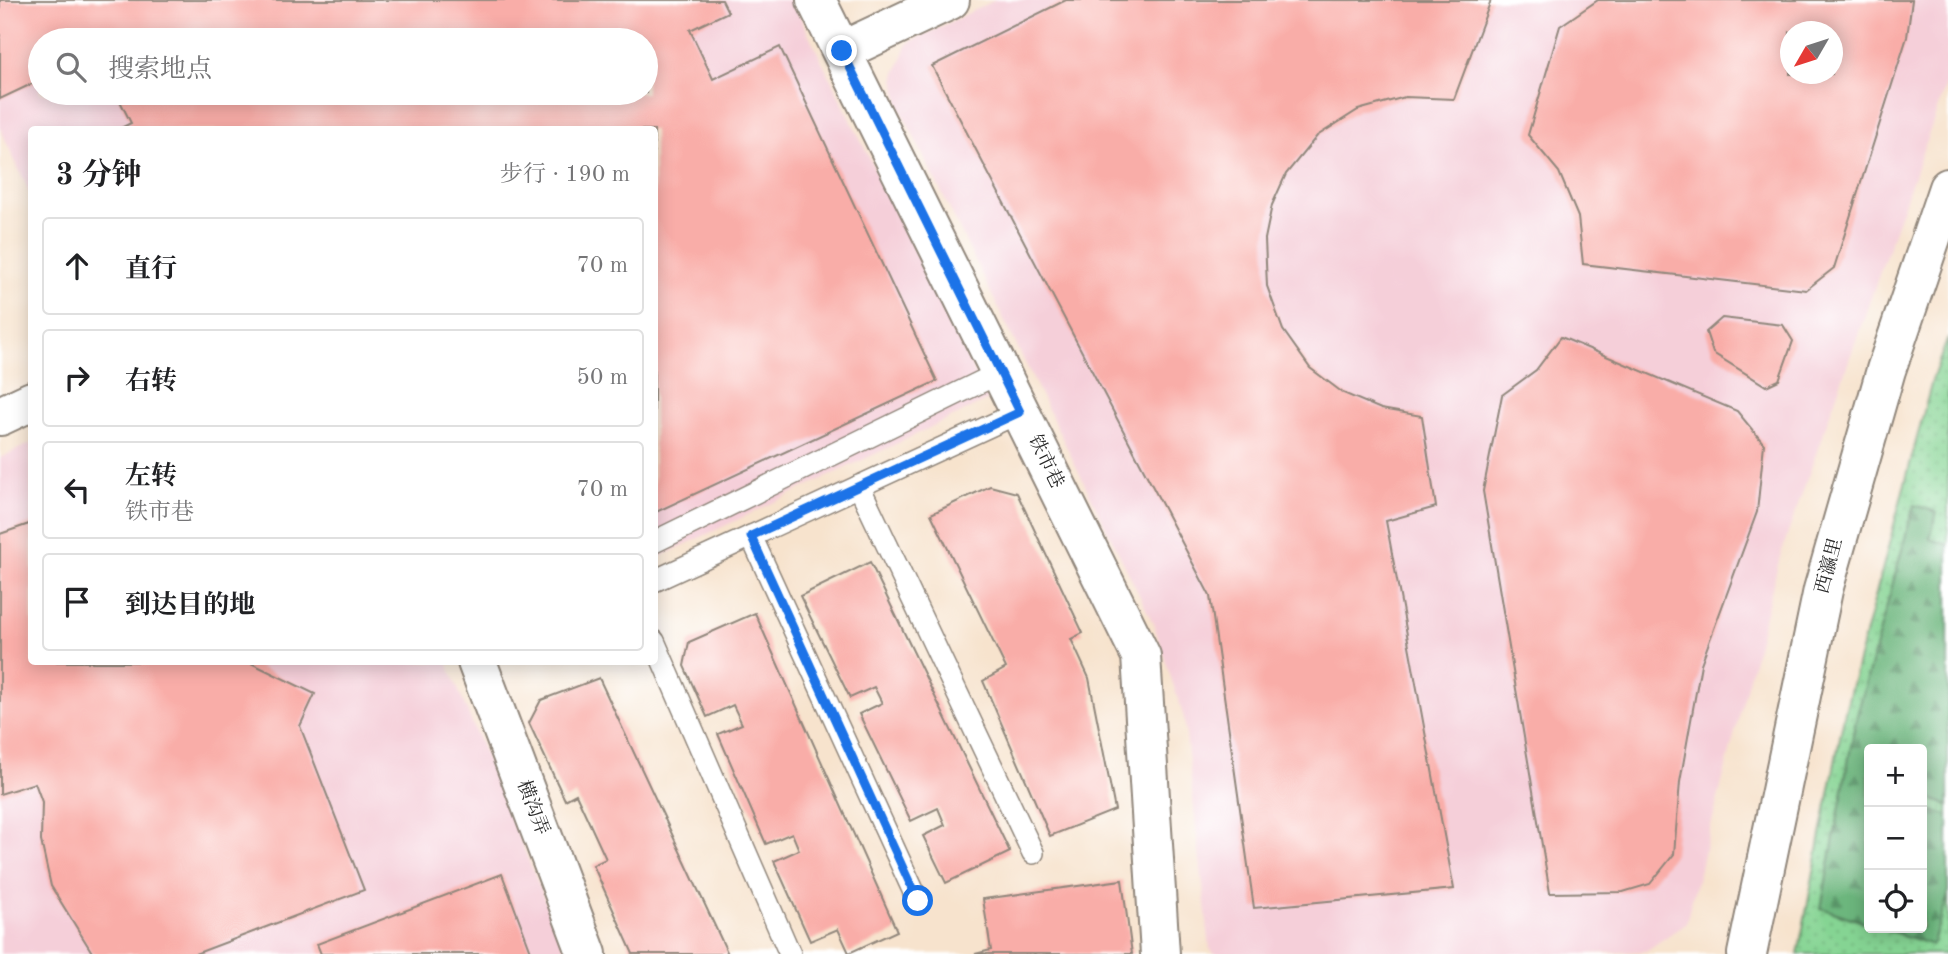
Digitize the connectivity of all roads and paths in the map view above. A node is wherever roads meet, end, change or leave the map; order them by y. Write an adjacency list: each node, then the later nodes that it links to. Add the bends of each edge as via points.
1 (816, 0): 3 (street, 铁市巷)
2 (950, 0): 3 (street)
3 (842, 51): 5 (street, 铁市巷)
4 (1948, 188): 20 (street, 西瀛里, via 1886,370 1823,590)
5 (1001, 372): 7 (street, 铁市巷); 11 (lane)
6 (28, 403): 8 (street)
7 (1020, 412): 9 (lane); 19 (street, 铁市巷, via 1141,656)
8 (0, 416)
9 (859, 486): 10 (lane); 15 (lane)
10 (751, 536): 12 (lane); 16 (lane)
11 (658, 540)
12 (658, 579)
13 (658, 650): 18 (lane)
14 (478, 665): 17 (street, 横沟弄)
15 (1033, 853)
16 (918, 901)
17 (587, 954)
18 (790, 954)
19 (1160, 954)
20 (1747, 954)

